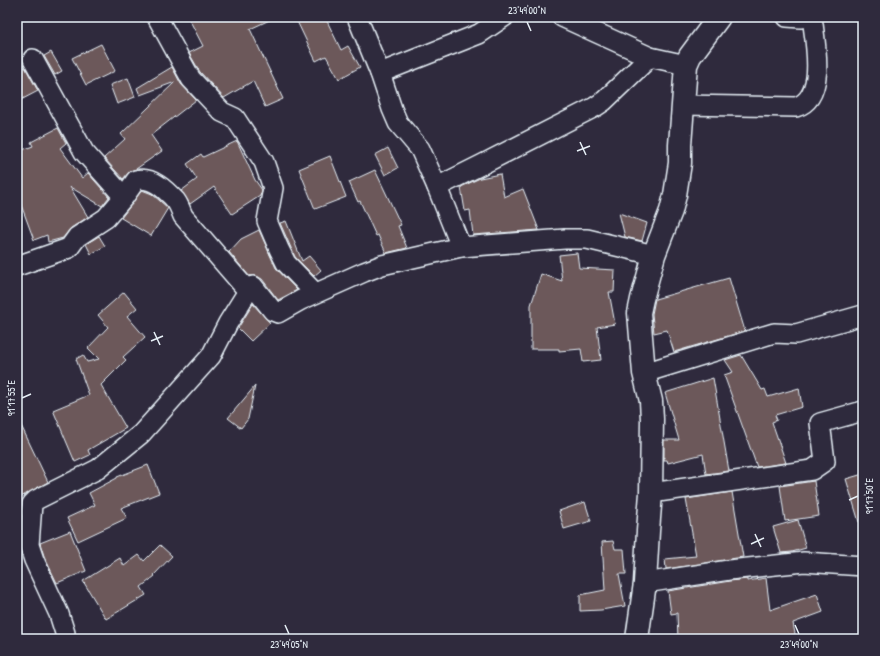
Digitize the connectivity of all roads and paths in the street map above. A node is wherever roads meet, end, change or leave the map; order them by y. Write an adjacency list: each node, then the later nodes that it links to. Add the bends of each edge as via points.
1 (157, 17): 20 (street, via 191,79 222,112 235,118 264,162 273,188 267,221 286,263)
2 (357, 17): 12 (street)
3 (504, 17): 12 (street, via 473,37)
4 (562, 17): 9 (street)
5 (719, 17): 11 (street)
6 (787, 17): 7 (street)
7 (807, 17)
8 (812, 17): 13 (street, via 816,82 802,105)
9 (650, 57): 11 (street); 14 (street, via 595,107)
10 (33, 59): 15 (street, via 84,152)
11 (686, 65): 13 (street)
12 (380, 73): 14 (street, via 398,123 420,149)
13 (682, 105): 17 (street, via 680,162 675,195)
14 (437, 186): 16 (street)
15 (124, 197): 18 (street, via 106,218 77,237 69,248); 19 (street, via 136,180 157,184 177,202 183,216)
16 (461, 247): 17 (street, via 587,239); 20 (street, via 382,265)
17 (654, 255): 22 (street, via 639,313)
18 (17, 266)
19 (248, 291): 20 (street, via 253,286 273,311 278,313); 25 (street, via 211,356 141,434 98,469 32,504)
20 (315, 293)
21 (863, 315): 22 (street, via 796,334 774,333)
22 (644, 373): 24 (street, via 652,413)
23 (863, 410): 24 (street, via 820,423 826,461 812,470)
24 (651, 493): 27 (street)
25 (23, 547): 28 (street, via 36,565 59,614)
26 (863, 566): 27 (street, via 804,562)
27 (646, 583): 29 (street)
28 (65, 639)
29 (637, 639)

